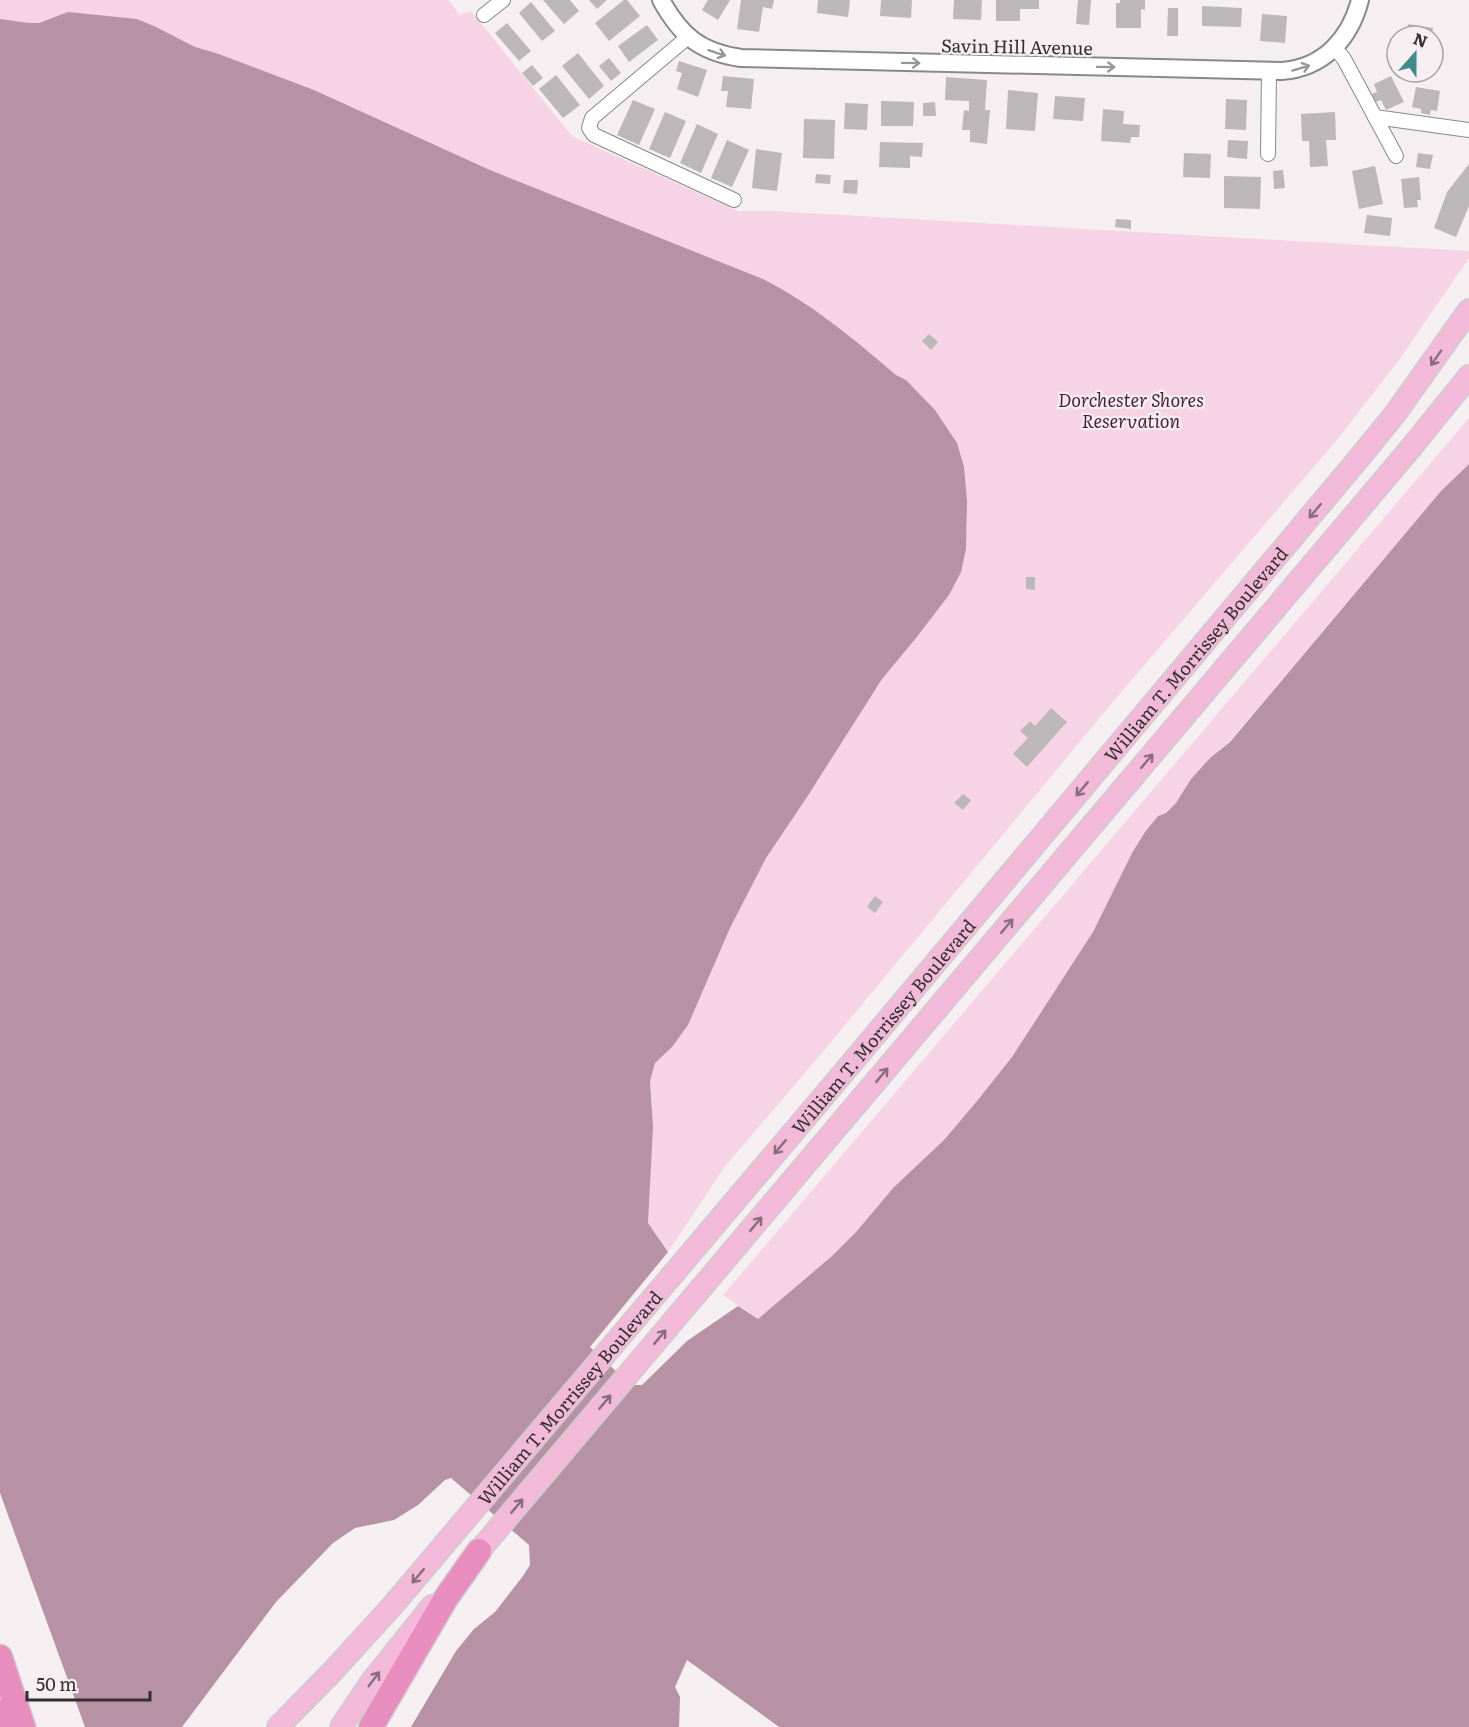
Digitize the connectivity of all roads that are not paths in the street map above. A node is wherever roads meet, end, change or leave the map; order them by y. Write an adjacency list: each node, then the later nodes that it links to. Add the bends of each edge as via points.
1 (503, 0): 4 (street)
2 (661, 0): 5 (street, Savin Hill Avenue)
3 (1360, 0): 6 (street, Savin Hill Avenue, via 1351,25)
4 (484, 15)
5 (688, 37): 7 (street, Savin Hill Avenue, one-way to 7, via 711,51 741,58); 12 (street, via 592,118 589,128 594,135)
6 (1335, 48): 7 (street, Savin Hill Avenue, one-way to 6, via 1299,69); 8 (street)
7 (1269, 71): 10 (street)
8 (1375, 117): 9 (street); 11 (street)
9 (1469, 130)
10 (1268, 154)
11 (1396, 156)
12 (734, 200)
13 (1469, 310): 20 (main road, William T. Morrissey Boulevard, one-way to 20, via 1360,457 456,1531 353,1650)
14 (1469, 376): 15 (main road, William T. Morrissey Boulevard, one-way to 14)
15 (479, 1551): 21 (main road, William T. Morrissey Boulevard, one-way to 15, via 372,1681); 22 (highway, via 446,1598)
16 (0, 1657): 19 (highway)
17 (0, 1713): 18 (highway)
18 (5, 1727)
19 (23, 1727)
20 (278, 1727)
21 (340, 1727)
22 (371, 1727)

